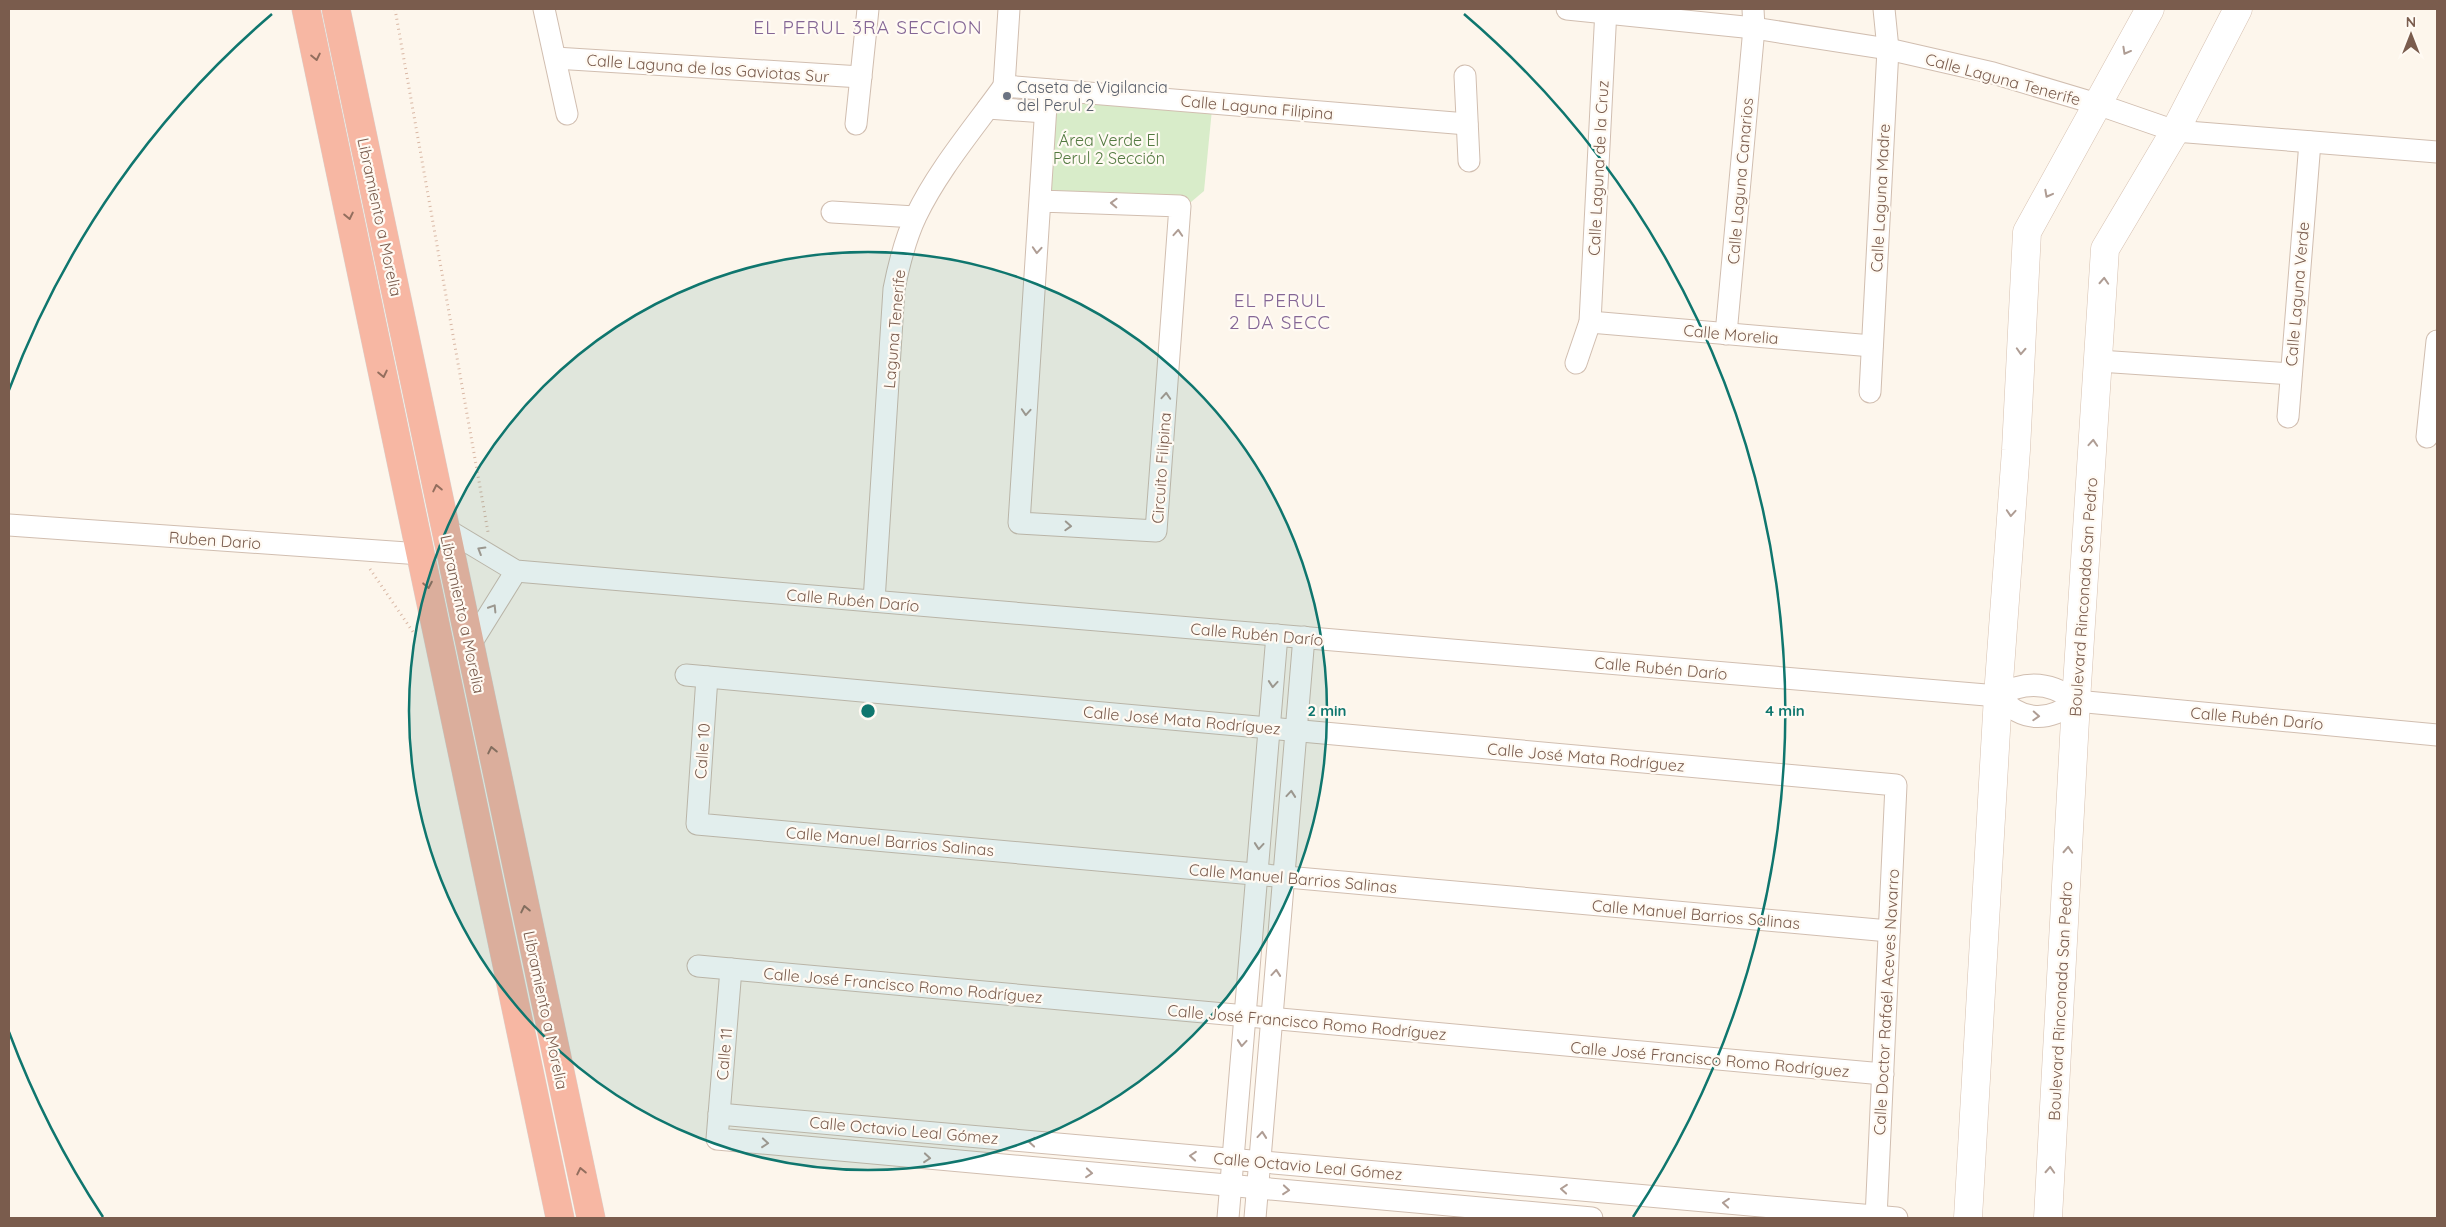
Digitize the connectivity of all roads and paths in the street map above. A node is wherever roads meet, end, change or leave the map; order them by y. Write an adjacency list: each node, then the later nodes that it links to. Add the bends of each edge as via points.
1 (306, 9): 46 (highway, Libramiento a Morelia, one-way to 46)
2 (336, 9): 44 (highway, Libramiento a Morelia, one-way to 2)
3 (396, 9): 47 (path)
4 (544, 9): 14 (street)
5 (868, 9): 16 (street)
6 (1009, 9): 17 (street)
7 (1567, 9): 11 (street, Calle Laguna Tenerife)
8 (1884, 9): 13 (street, Calle Laguna Madre)
9 (2150, 9): 19 (street, one-way to 19)
10 (2238, 9): 25 (street, Boulevard Rinconada San Pedro)
11 (1606, 11): 12 (street, Calle Laguna Tenerife); 32 (street, Calle Laguna de la Cruz)
12 (1754, 18): 13 (street, Calle Laguna Tenerife); 33 (street, Calle Laguna Canarios)
13 (1888, 49): 19 (street, Calle Laguna Tenerife, via 1993,73); 35 (street, Calle Laguna Madre)
14 (555, 58): 16 (street, Calle Laguna de las Gaviotas Sur); 22 (street)
15 (1465, 76): 24 (street)
16 (861, 78): 23 (street)
17 (1004, 86): 18 (street, Calle Laguna Filipina); 20 (street, Laguna Tenerife)
18 (1047, 90): 21 (street, Circuito Filipina); 24 (street, Calle Laguna Filipina)
19 (2097, 104): 25 (street, Calle Laguna Tenerife); 56 (street, one-way to 56, via 2028,232)
20 (988, 108): 21 (street); 31 (street, Laguna Tenerife, via 926,196)
21 (1045, 112): 29 (street, Circuito Filipina)
22 (567, 114)
23 (856, 124)
24 (1467, 124): 28 (street)
25 (2175, 131): 26 (street, Calle Laguna Tenerife); 36 (street, Boulevard Rinconada San Pedro, one-way to 25, via 2106,249)
26 (2310, 142): 27 (street, Calle Laguna Tenerife); 38 (street, Calle Laguna Verde)
27 (2437, 152)
28 (1469, 161)
29 (1040, 201): 29 (street, Circuito Filipina, one-way to 29, via 1019,523 1156,532 1180,206)
30 (832, 212): 31 (street)
31 (915, 217): 49 (street, Laguna Tenerife, via 894,289)
32 (1590, 322): 33 (street, Calle Morelia); 37 (street, Calle Laguna de la Cruz)
33 (1726, 334): 35 (street, Calle Morelia)
34 (2437, 341): 40 (street)
35 (1872, 346): 39 (street, Calle Laguna Madre)
36 (2099, 361): 38 (street, Calle Laguna Verde); 57 (street, Boulevard Rinconada San Pedro, one-way to 36)
37 (1576, 363)
38 (2291, 374): 41 (street)
39 (1870, 392)
40 (2434, 394): 42 (street)
41 (2288, 417)
42 (2427, 437)
43 (9, 525): 45 (street, Ruben Dario)
44 (446, 529): 47 (street, Calle Rubén Darío, one-way to 44); 53 (highway, Libramiento a Morelia)
45 (358, 550): 46 (street, Ruben Dario); 50 (path)
46 (422, 554): 78 (highway, Libramiento a Morelia, one-way to 78)
47 (493, 557): 48 (street, Calle Rubén Darío)
48 (516, 571): 49 (street, Calle Rubén Darío); 53 (street, one-way to 48)
49 (874, 601): 51 (street, Calle Rubén Darío)
50 (414, 634)
51 (1277, 635): 52 (street, Calle Rubén Darío); 58 (street, one-way to 58)
52 (1304, 637): 56 (street, Calle Rubén Darío); 59 (street)
53 (470, 645): 79 (highway, Libramiento a Morelia, one-way to 53)
54 (686, 675): 55 (street, Calle José Mata Rodríguez)
55 (707, 677): 58 (street, Calle José Mata Rodríguez); 62 (street, Calle 10)
56 (1998, 696): 57 (street, Calle Rubén Darío, via 2020,686 2044,685 2056,688); 57 (street, one-way to 57, via 2017,712 2030,716 2055,715); 84 (street)
57 (2076, 701): 60 (street, Calle Rubén Darío); 85 (street, Boulevard Rinconada San Pedro, one-way to 57)
58 (1269, 728): 59 (street, Calle José Mata Rodríguez); 63 (street, one-way to 63)
59 (1296, 731): 61 (street, Calle José Mata Rodríguez); 64 (street, one-way to 59)
60 (2437, 735)
61 (1896, 785): 65 (street, Calle Doctor Rafaél Aceves Navarro)
62 (697, 824): 63 (street, Calle Manuel Barrios Salinas)
63 (1257, 874): 64 (street, Calle Manuel Barrios Salinas); 68 (street)
64 (1284, 877): 65 (street, Calle Manuel Barrios Salinas); 69 (street, one-way to 64)
65 (1889, 931): 70 (street, Calle Doctor Rafaél Aceves Navarro)
66 (698, 966): 67 (street, Calle José Francisco Romo Rodríguez)
67 (731, 969): 68 (street, Calle José Francisco Romo Rodríguez); 71 (street, Calle 11)
68 (1245, 1016): 69 (street, Calle José Francisco Romo Rodríguez); 73 (street, one-way to 73)
69 (1272, 1019): 70 (street, Calle José Francisco Romo Rodríguez); 74 (street, one-way to 69)
70 (1883, 1074): 83 (street, Calle Doctor Rafaél Aceves Navarro)
71 (719, 1114): 72 (street, Calle 11); 73 (street, Calle Octavio Leal Gómez, one-way to 71)
72 (717, 1139): 75 (street, Calle Octavio Leal Gómez, one-way to 75)
73 (1233, 1159): 74 (street, Calle Octavio Leal Gómez); 75 (street)
74 (1260, 1162): 76 (street); 77 (street, Calle Octavio Leal Gómez, one-way to 74)
75 (1230, 1186): 76 (street, Calle Octavio Leal Gómez); 80 (street)
76 (1258, 1188): 81 (street); 82 (street, Calle Octavio Leal Gómez, one-way to 82)
77 (1764, 1212): 83 (street, Calle Octavio Leal Gómez)
78 (560, 1218)
79 (591, 1218)
80 (1228, 1218)
81 (1255, 1218)
82 (1592, 1218)
83 (1883, 1218)
84 (1968, 1218)
85 (2048, 1218)

